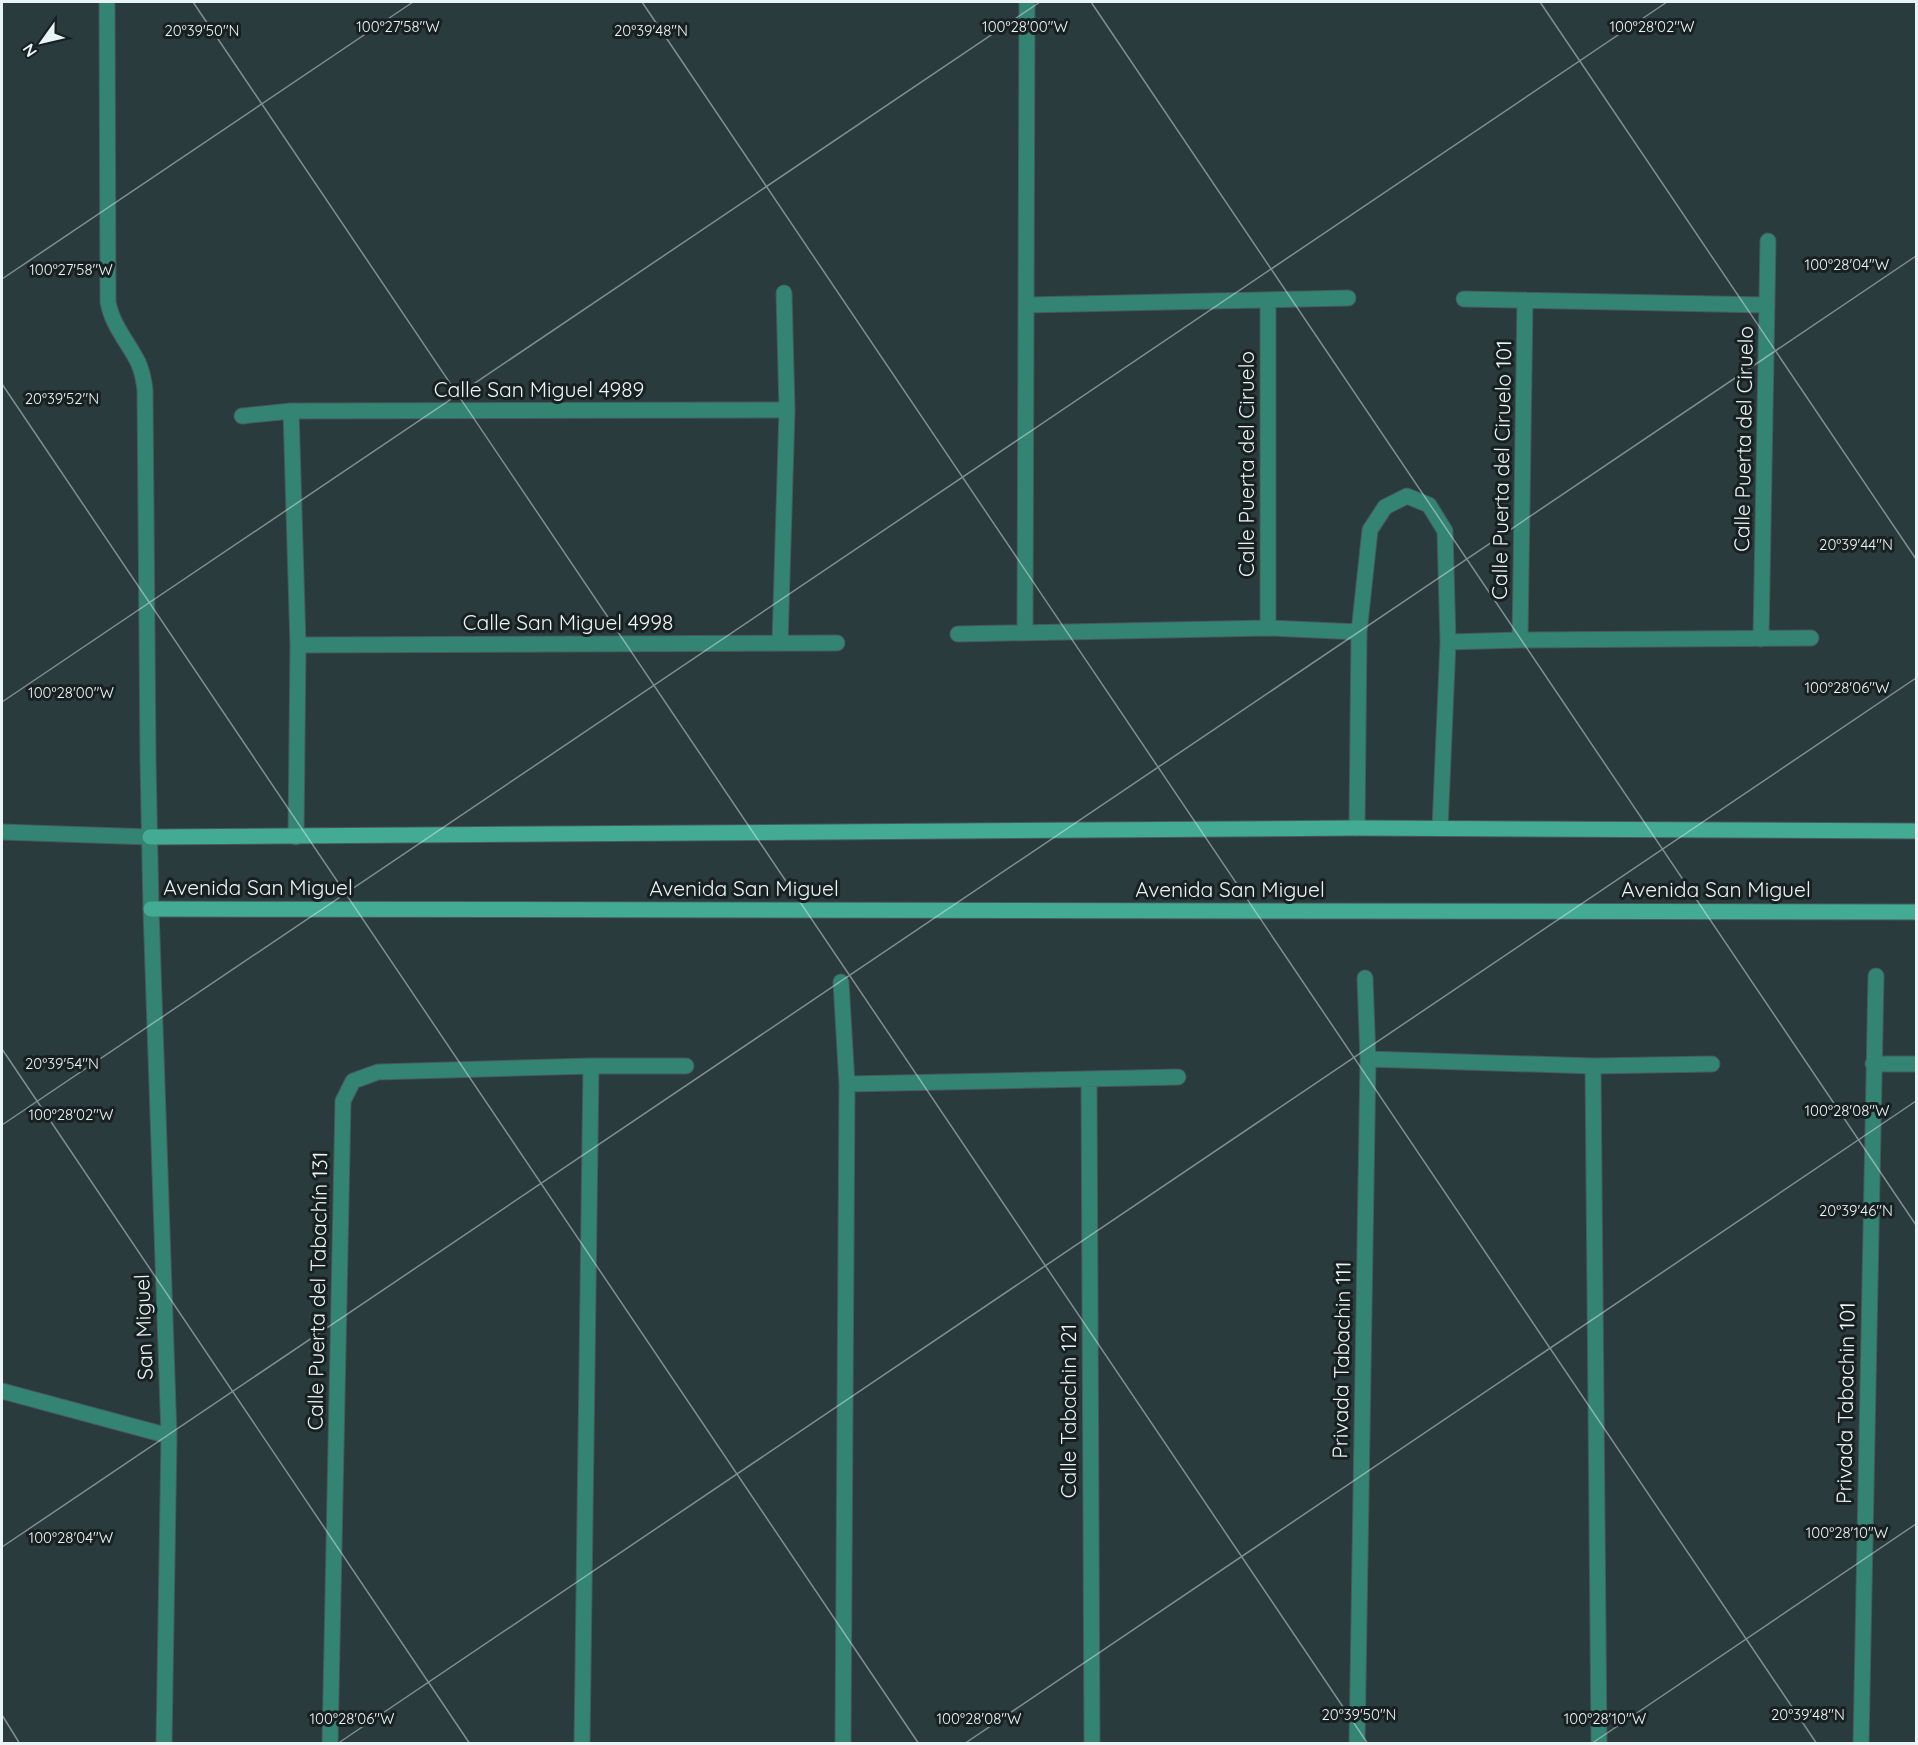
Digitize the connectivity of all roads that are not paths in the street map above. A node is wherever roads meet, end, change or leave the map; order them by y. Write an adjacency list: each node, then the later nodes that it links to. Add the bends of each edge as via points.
1 (107, 2): 29 (street, Avenida San Miguel, via 108,302 115,324 138,363 146,390)
2 (1027, 2): 10 (street)
3 (1768, 241): 9 (street, Calle Puerta del Ciruelo)
4 (784, 293): 11 (street)
5 (1348, 298): 7 (street)
6 (1464, 299): 8 (street)
7 (1268, 300): 10 (street); 14 (street, Calle Puerta del Ciruelo)
8 (1526, 300): 9 (street); 20 (street, Calle Puerta del Ciruelo 101)
9 (1767, 305): 19 (street, Calle Puerta del Ciruelo)
10 (1026, 306): 16 (street)
11 (787, 410): 12 (street, Calle San Miguel 4989); 22 (street)
12 (291, 411): 13 (street, Calle San Miguel 4989); 24 (street)
13 (243, 416)
14 (1268, 628): 15 (street); 16 (street)
15 (1359, 632): 21 (street, via 1370,530 1385,507 1407,496 1429,505 1445,531); 25 (street)
16 (1025, 633): 17 (street)
17 (958, 634)
18 (1811, 638): 19 (street)
19 (1761, 639): 20 (street)
20 (1520, 640): 21 (street)
21 (1448, 642): 26 (street)
22 (780, 643): 23 (street, Calle San Miguel 4998); 24 (street, Calle San Miguel 4998)
23 (837, 643)
24 (298, 645): 30 (street)
25 (1357, 828): 26 (street); 30 (street)
26 (1440, 828): 27 (street)
27 (1917, 831)
28 (2, 832): 29 (street)
29 (150, 837): 30 (street); 31 (street, Avenida San Miguel)
30 (296, 837)
31 (151, 909): 32 (street, Avenida San Miguel); 47 (street, San Miguel)
32 (1917, 912)
33 (1876, 976): 38 (street, Privada Tabachin 101)
34 (1365, 978): 36 (street, Privada Tabachin 111)
35 (841, 982): 45 (street)
36 (1368, 1059): 42 (street); 53 (street, Privada Tabachin 111)
37 (1712, 1064): 42 (street)
38 (1873, 1064): 39 (street); 55 (street, Privada Tabachin 101)
39 (1917, 1064)
40 (591, 1066): 41 (street, Calle Puerta del Tabachín 131); 49 (street, Calle Puerta del Tabachín 131, via 378,1071 353,1081 343,1101); 50 (street)
41 (686, 1066)
42 (1593, 1066): 54 (street)
43 (1178, 1077): 44 (street)
44 (1089, 1079): 45 (street); 52 (street, Calle Tabachin 121)
45 (847, 1084): 51 (street)
46 (2, 1391): 47 (street)
47 (169, 1436): 48 (street, San Miguel)
48 (165, 1743)
49 (330, 1743)
50 (582, 1743)
51 (843, 1743)
52 (1092, 1743)
53 (1357, 1743)
54 (1599, 1743)
55 (1861, 1743)

